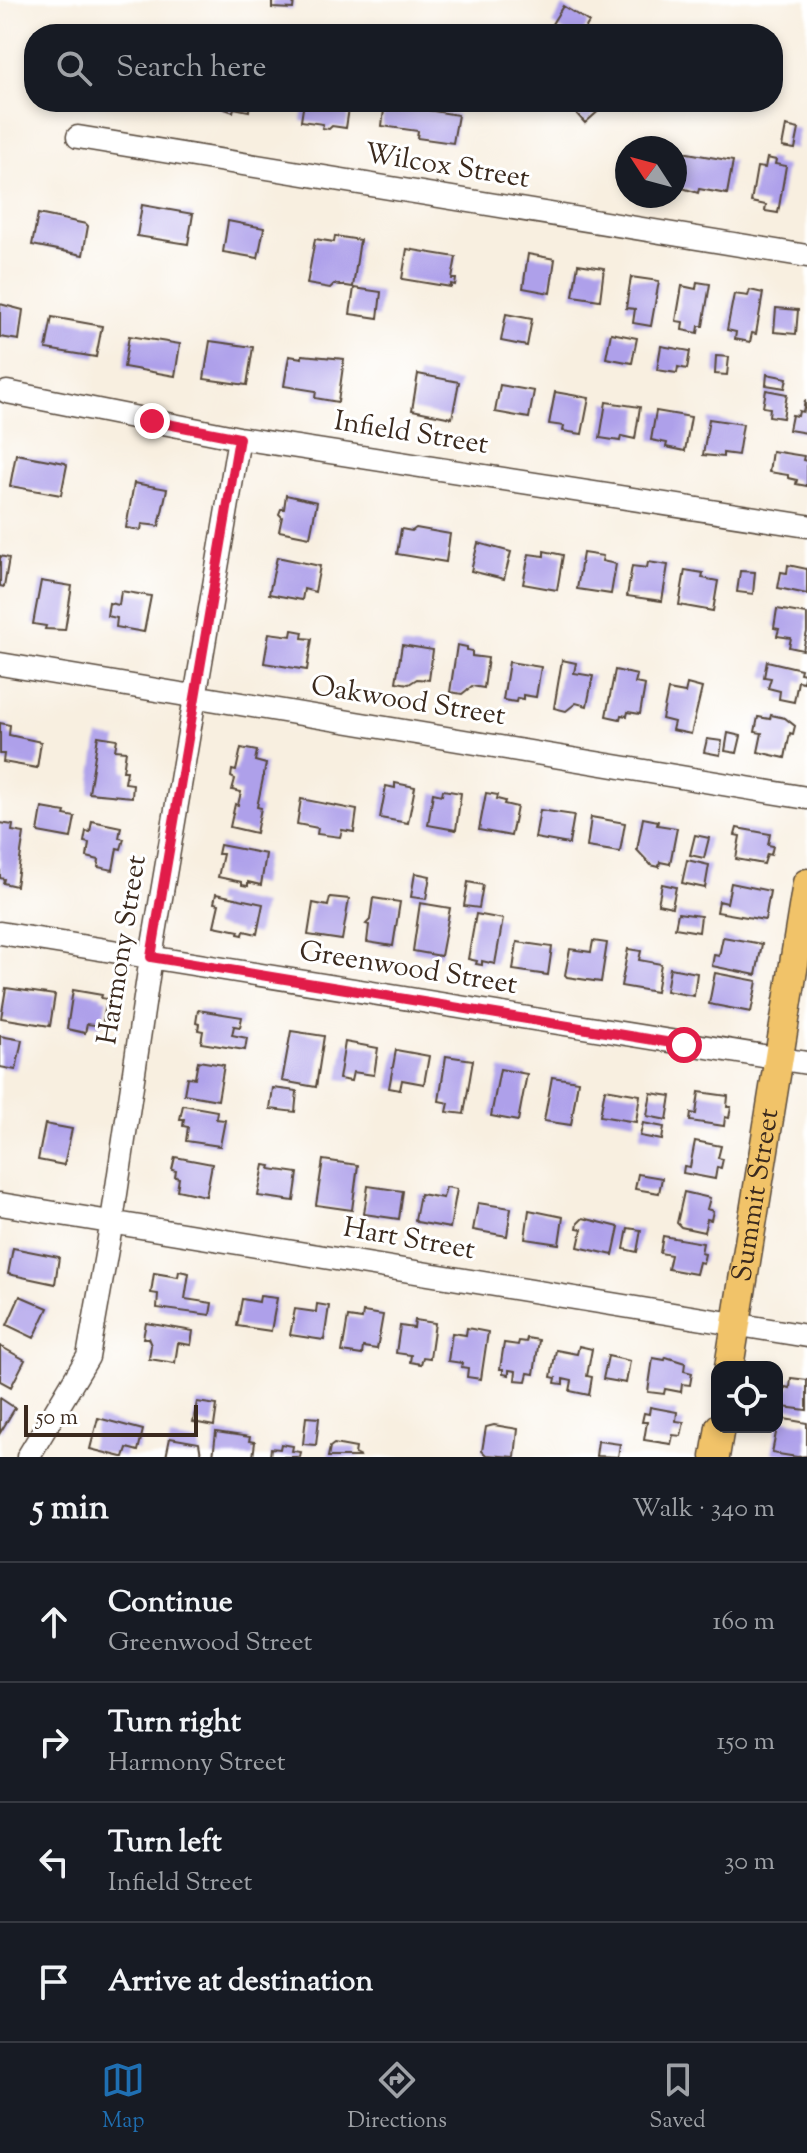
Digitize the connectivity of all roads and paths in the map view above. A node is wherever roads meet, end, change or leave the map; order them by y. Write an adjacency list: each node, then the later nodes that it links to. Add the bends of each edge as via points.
1 (78, 137): 2 (street, Wilcox Street)
2 (807, 256)
3 (7, 392): 4 (street, Infield Street)
4 (239, 438): 5 (street, Infield Street); 7 (street, Harmony Street)
5 (807, 526)
6 (0, 664): 7 (street, Oakwood Street)
7 (196, 698): 8 (street, Oakwood Street); 11 (street, Harmony Street)
8 (807, 798)
9 (807, 883): 12 (main road, Summit Street)
10 (0, 933): 11 (street, Greenwood Street)
11 (151, 957): 12 (street, Greenwood Street); 15 (street, Harmony Street)
12 (779, 1061): 13 (street, Greenwood Street); 16 (main road, Summit Street)
13 (807, 1063)
14 (0, 1204): 15 (street, Hart Street)
15 (112, 1221): 16 (street, Hart Street); 20 (street, Harmony Street, via 88,1357)
16 (736, 1325): 17 (street, Hart Street); 18 (main road, Summit Street)
17 (807, 1336)
18 (730, 1361)
19 (719, 1433): 21 (main road)
20 (28, 1457)
21 (715, 1457)

